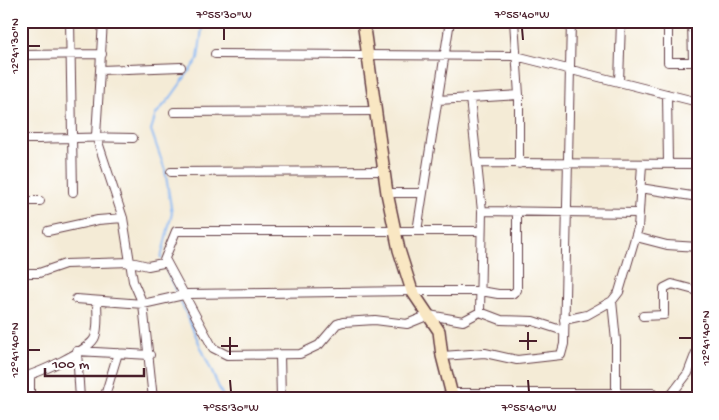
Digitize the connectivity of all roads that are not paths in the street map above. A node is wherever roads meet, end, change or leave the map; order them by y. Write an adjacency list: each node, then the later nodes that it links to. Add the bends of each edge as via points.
1 (70, 21): 10 (street)
2 (104, 21): 11 (street)
3 (362, 21): 14 (street)
4 (450, 21): 15 (street)
5 (514, 21): 16 (street)
6 (571, 21): 20 (street)
7 (621, 21): 21 (street)
8 (668, 21): 17 (street, via 668,62)
9 (692, 21): 17 (street)
10 (71, 54): 11 (street); 13 (street); 30 (street)
11 (102, 54): 19 (street)
12 (215, 54): 14 (street)
13 (21, 55)
14 (367, 55): 15 (street); 27 (street)
15 (445, 56): 16 (street); 25 (street)
16 (516, 56): 20 (street); 23 (street)
17 (695, 62)
18 (181, 67): 19 (street)
19 (101, 70): 29 (street)
20 (570, 71): 21 (street); 34 (street)
21 (619, 82): 22 (street)
22 (667, 94): 26 (street); 36 (street)
23 (519, 95): 24 (street); 33 (street)
24 (470, 98): 25 (street); 32 (street)
25 (438, 100): 43 (street)
26 (698, 102)
27 (375, 111): 28 (street); 38 (street)
28 (174, 112)
29 (96, 136): 30 (street); 31 (street); 51 (street)
30 (72, 138): 41 (street); 45 (street, via 21,139)
31 (133, 138)
32 (477, 164): 33 (street); 47 (street)
33 (519, 164): 34 (street)
34 (569, 164): 35 (street); 49 (street)
35 (642, 164): 36 (street); 40 (street)
36 (668, 164): 37 (street)
37 (698, 164)
38 (384, 171): 39 (street); 42 (street)
39 (171, 172)
40 (640, 188): 44 (street); 50 (street)
41 (73, 192)
42 (387, 193): 43 (street); 54 (street)
43 (423, 193): 55 (street)
44 (698, 197)
45 (21, 201): 46 (street); 60 (street)
46 (40, 201)
47 (482, 211): 48 (street); 52 (street)
48 (517, 211): 49 (street); 62 (street, via 517,290 512,294)
49 (568, 212): 50 (street); 72 (street)
50 (639, 213): 56 (street)
51 (123, 218): 53 (street); 59 (street)
52 (481, 230): 55 (street); 62 (street)
53 (48, 231)
54 (395, 231): 55 (street); 58 (street, via 176,231); 61 (street)
55 (417, 231)
56 (636, 237): 57 (street, via 667,245); 66 (street, via 619,292)
57 (698, 247)
58 (165, 259): 59 (street, via 164,263 148,266); 64 (street)
59 (131, 262): 60 (street, via 65,264 39,273); 68 (street, via 133,281)
60 (21, 273)
61 (412, 291): 62 (street); 64 (street); 70 (street)
62 (481, 291): 69 (street)
63 (698, 292): 71 (street, via 672,284 664,288 664,315)
64 (185, 294): 68 (street); 78 (street, via 213,348 227,354)
65 (76, 299): 67 (street)
66 (612, 301): 72 (street, via 588,315); 84 (street)
67 (97, 302): 68 (street); 75 (street, via 95,337)
68 (143, 304): 77 (street)
69 (480, 312): 70 (street, via 463,321); 73 (street, via 501,320 534,321)
70 (428, 315): 78 (street, via 407,324 375,320 343,322 313,348 300,354); 79 (street, via 439,331)
71 (643, 316)
72 (564, 320): 73 (street)
73 (564, 331): 79 (street, via 561,355 517,360 485,353)
74 (698, 347): 90 (street, via 688,373)
75 (77, 351): 76 (street); 80 (street); 86 (street)
76 (118, 353): 77 (street); 87 (street)
77 (150, 355): 88 (street)
78 (280, 355): 89 (street)
79 (442, 356): 83 (street)
80 (30, 376): 81 (street); 85 (street)
81 (21, 377)
82 (652, 393): 84 (street)
83 (451, 396): 84 (street)
84 (616, 396)
85 (30, 399)
86 (80, 399)
87 (104, 399)
88 (153, 399)
89 (282, 399)
90 (668, 399)

